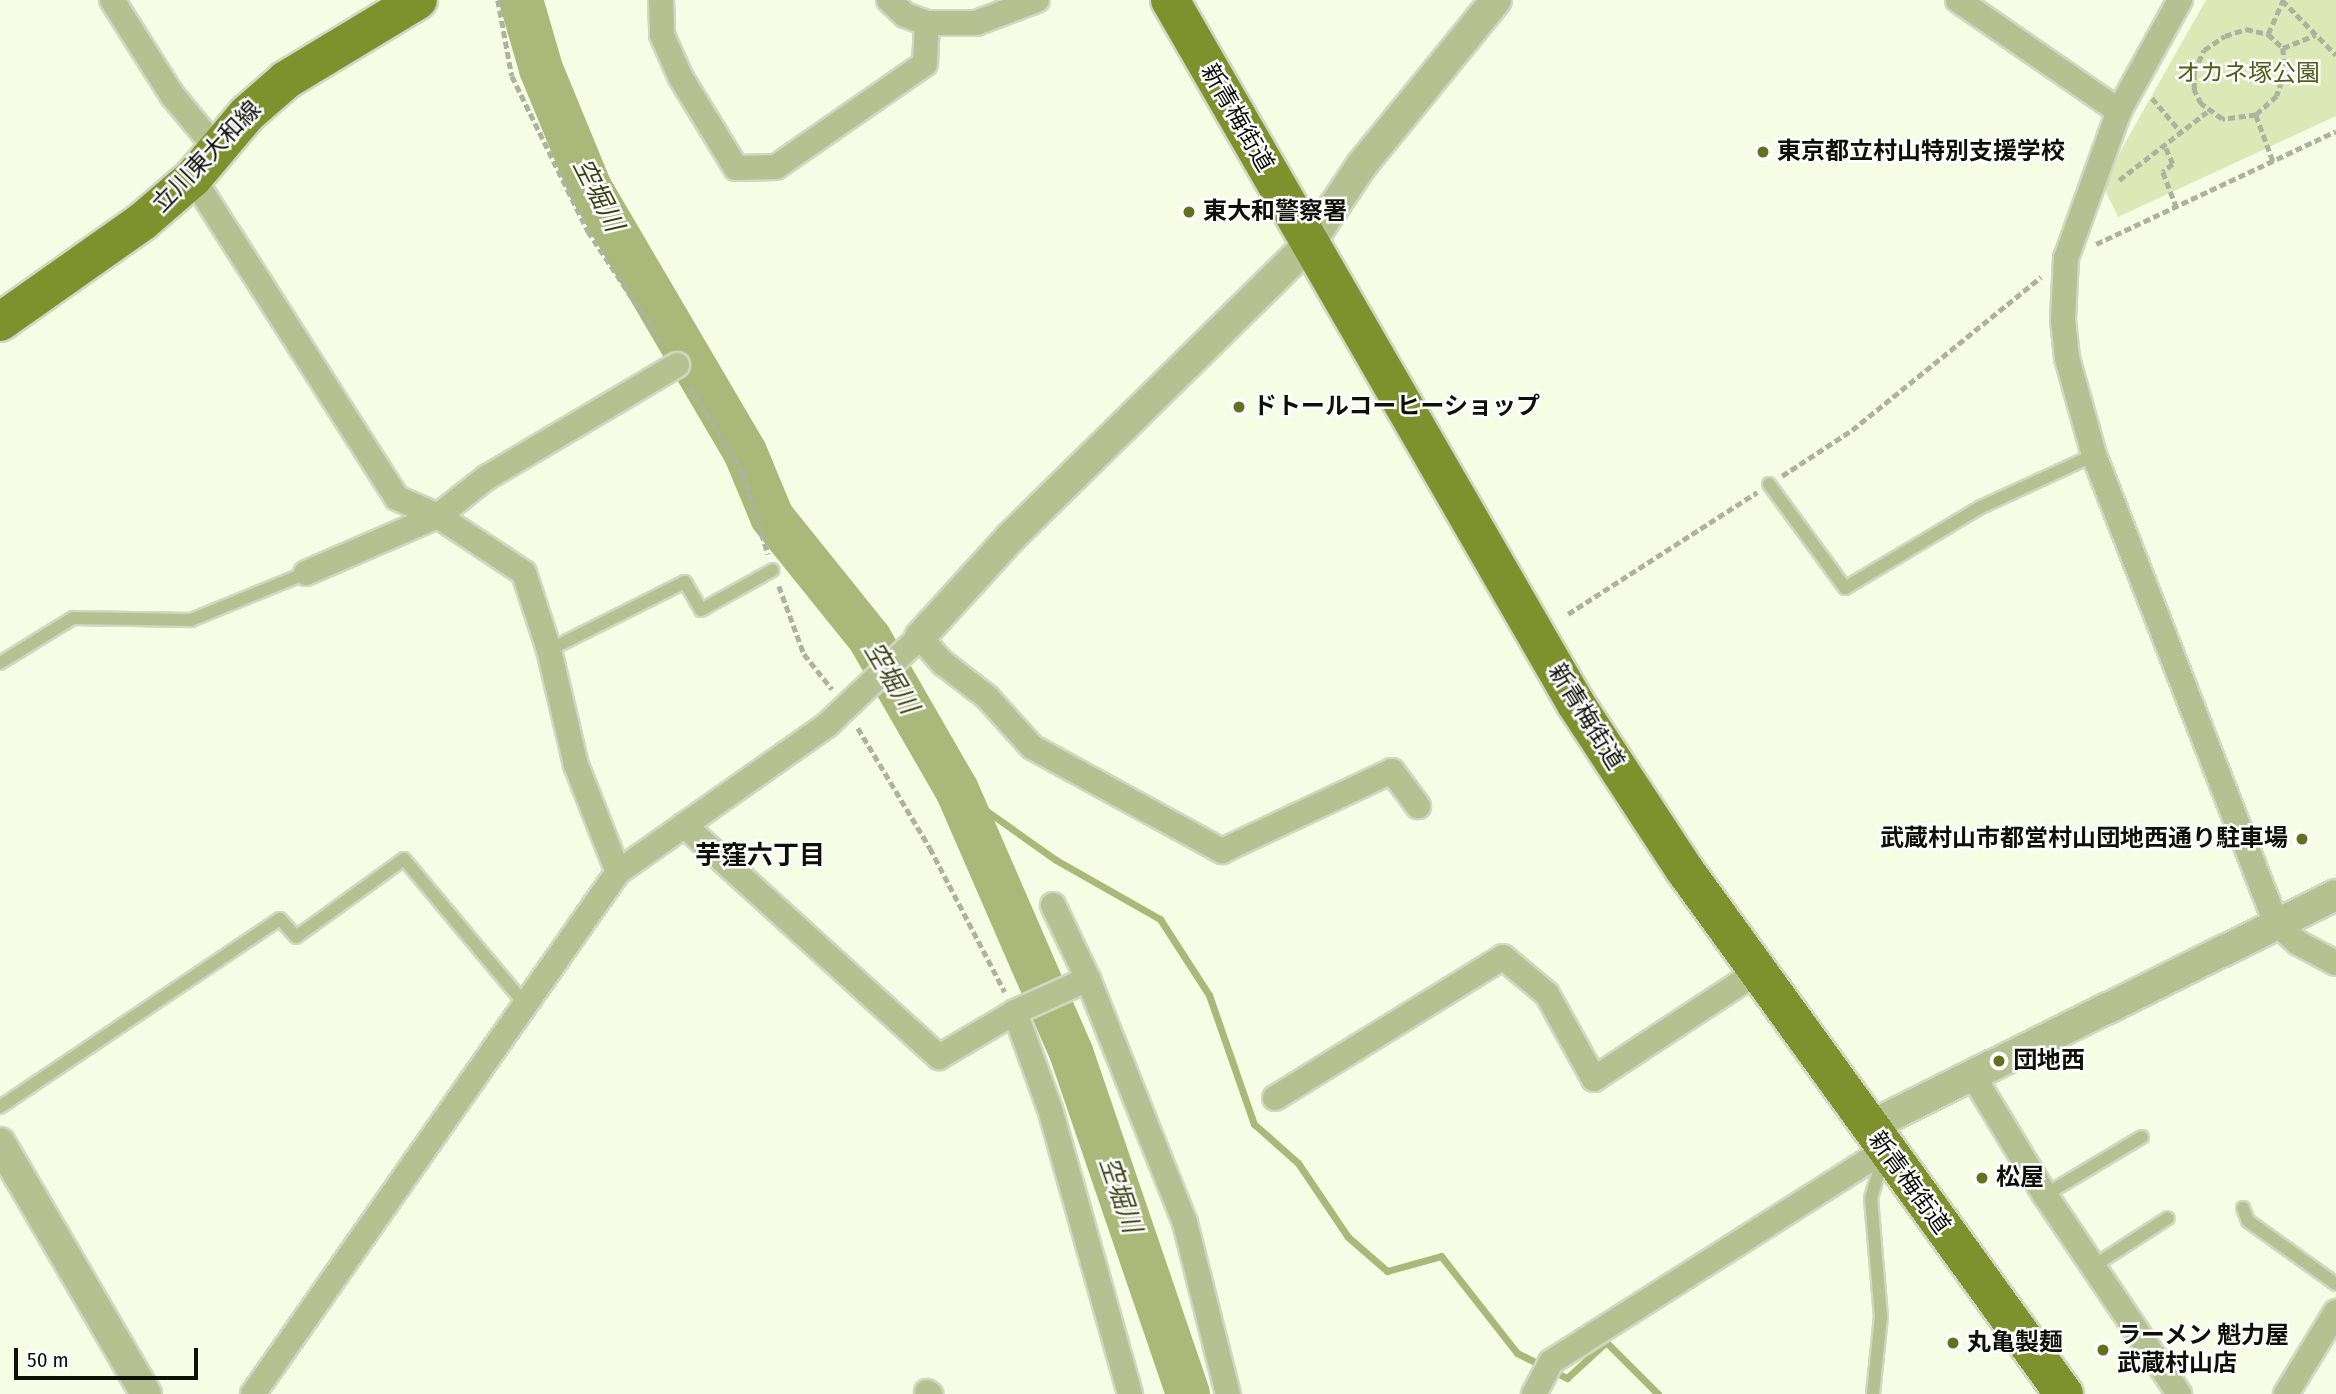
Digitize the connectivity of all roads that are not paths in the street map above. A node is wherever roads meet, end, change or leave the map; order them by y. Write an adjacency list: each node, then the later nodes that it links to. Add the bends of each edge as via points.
1 (112, 0): 12 (street, via 172,95)
2 (418, 0): 12 (main road, 立川東大和線, via 286,80)
3 (661, 0): 10 (street, via 662,35 736,168 776,167 925,64)
4 (889, 0): 10 (street, via 905,15)
5 (1037, 0): 10 (street, via 976,23)
6 (1170, 0): 14 (main road, 新青梅街道)
7 (1496, 0): 14 (street, via 1361,166)
8 (1958, 0): 11 (street)
9 (2180, 0): 11 (street)
10 (927, 23)
11 (2119, 111): 17 (street, via 2066,258 2063,320 2067,358)
12 (216, 148): 13 (main road, 立川東大和線)
13 (193, 178): 15 (main road, 立川東大和線, via 144,221); 19 (street, via 397,498)
14 (1309, 244): 22 (street, via 1010,538); 32 (main road, 新青梅街道, via 1576,704)
15 (0, 321)
16 (677, 365): 19 (street, via 486,478)
17 (2094, 455): 18 (lane, via 1979,508 1845,587); 30 (street)
18 (1769, 484)
19 (438, 516): 21 (street); 23 (street, via 524,573)
20 (774, 570): 23 (lane, via 701,610 685,582)
21 (306, 573): 24 (lane, via 191,620 73,618)
22 (912, 645): 25 (street, via 986,697 1032,747 1222,851 1392,771); 26 (street, via 849,705)
23 (549, 650): 27 (street, via 576,765)
24 (0, 663)
25 (1418, 806)
26 (684, 825): 27 (street); 35 (street, via 939,1057)
27 (618, 872): 34 (street)
28 (2336, 895): 30 (street)
29 (1054, 905): 33 (street)
30 (2276, 923): 31 (street, via 2298,943); 36 (street)
31 (2336, 963)
32 (1756, 972): 37 (street, via 1594,1079 1547,994 1503,957); 40 (main road, 新青梅街道)
33 (1088, 979): 35 (street); 52 (street, via 1185,1223)
34 (525, 1004): 38 (lane, via 404,859 296,937 280,919); 50 (street)
35 (1015, 1012): 51 (street, via 1050,1109)
36 (1972, 1074): 40 (street); 42 (street)
37 (1275, 1098)
38 (0, 1107)
39 (2142, 1137): 42 (lane)
40 (1877, 1139): 48 (street); 53 (lane, via 1871,1198 1881,1317); 54 (main road, 新青梅街道)
41 (0, 1143): 49 (street)
42 (2045, 1195): 45 (street)
43 (2242, 1209): 46 (lane, via 2248,1221)
44 (2168, 1218): 45 (lane)
45 (2092, 1267): 55 (street)
46 (2336, 1284)
47 (2336, 1312): 56 (street)
48 (1542, 1380)
49 (146, 1394)
50 (253, 1394)
51 (1130, 1394)
52 (1228, 1394)
53 (1873, 1394)
54 (2064, 1394)
55 (2179, 1394)
56 (2286, 1394)

